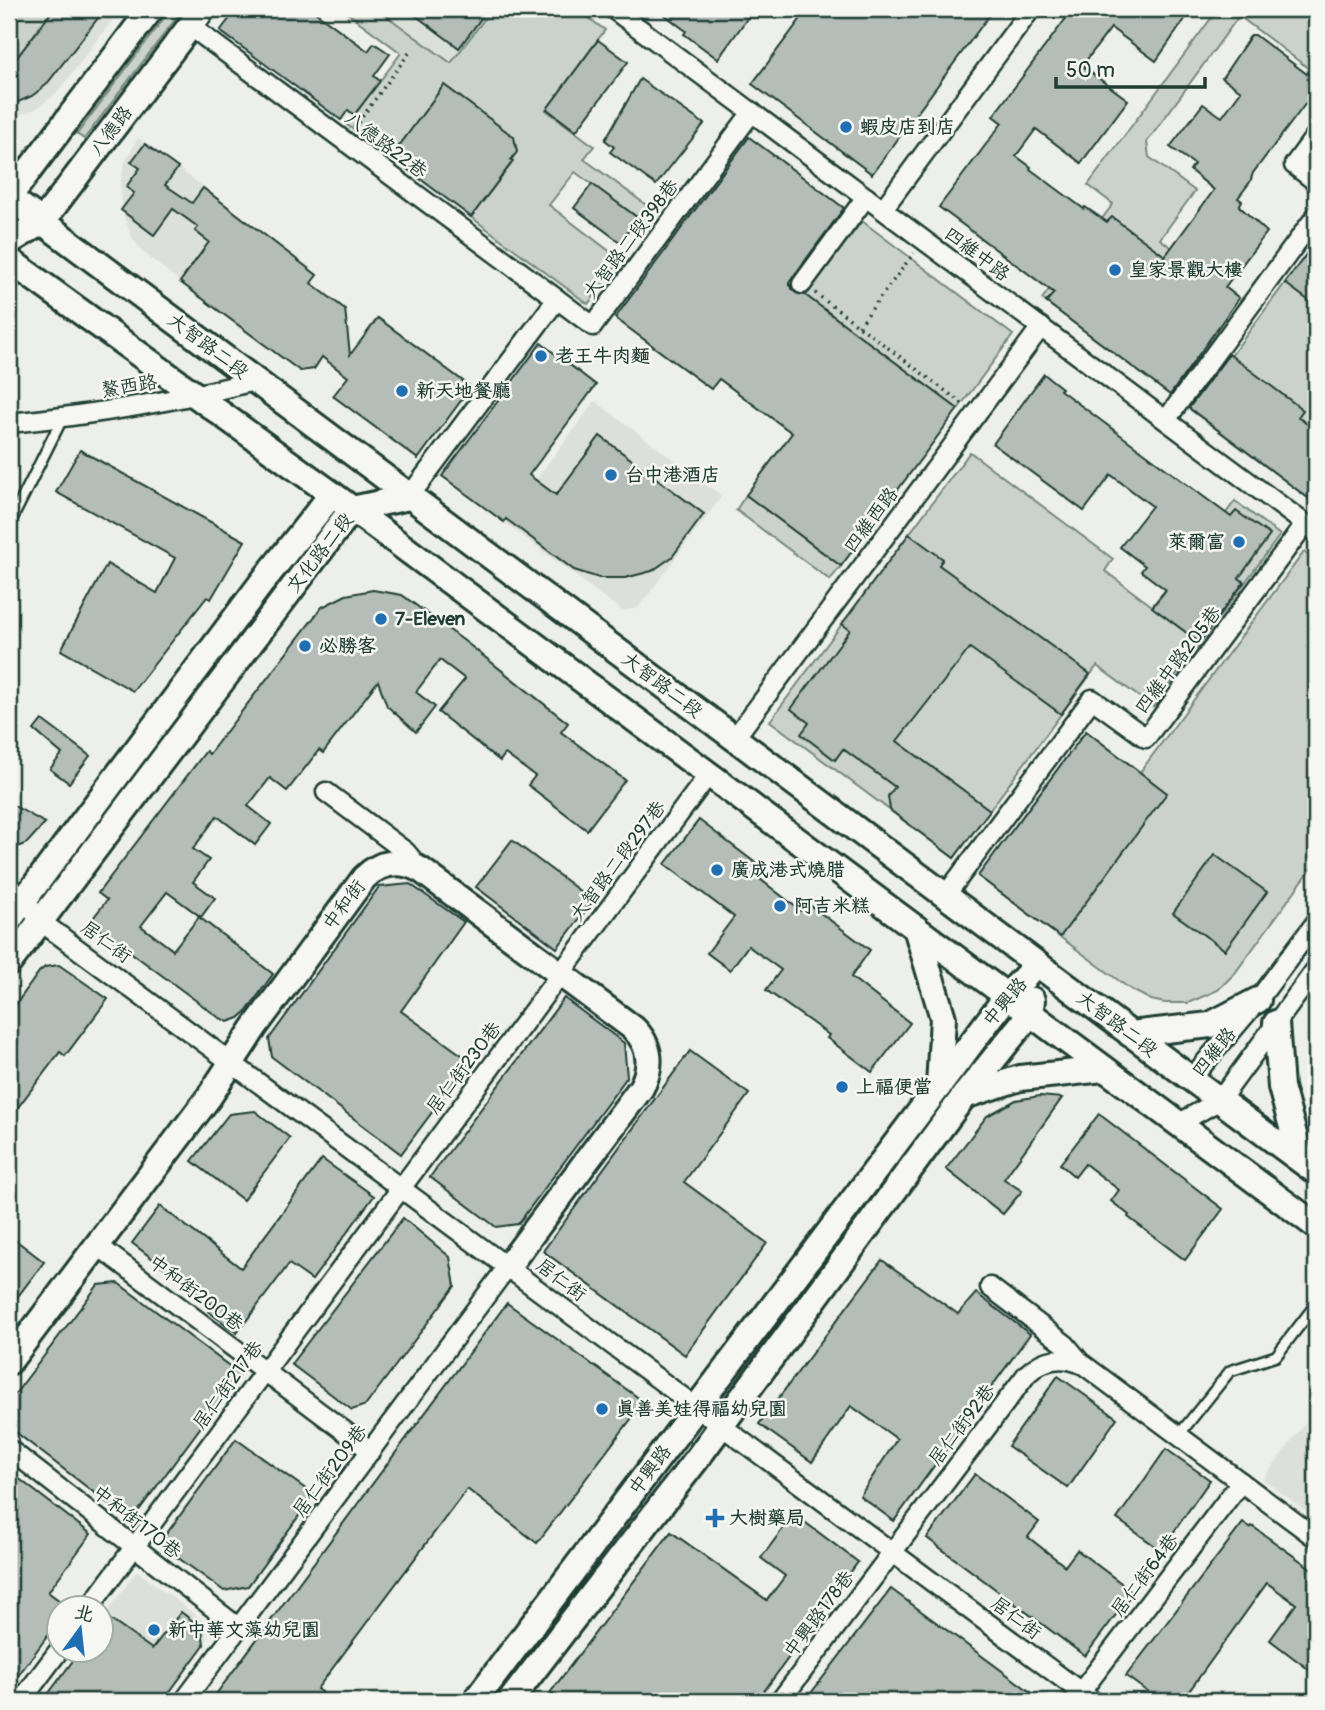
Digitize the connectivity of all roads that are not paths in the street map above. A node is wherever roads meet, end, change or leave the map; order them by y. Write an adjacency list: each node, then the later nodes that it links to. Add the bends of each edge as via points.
1 (151, 9): 8 (street)
2 (613, 9): 5 (street, 四維中路)
3 (1031, 9): 10 (street)
4 (197, 17): 12 (street, 八德路); 16 (street, 八德路22巷, via 344,141)
5 (752, 112): 9 (street, 四維中路); 16 (street, 大智路二段398巷, via 593,326)
6 (1316, 135): 7 (street, via 1294,165)
7 (1316, 182)
8 (9, 197): 12 (street, 大智路二段)
9 (866, 197): 10 (street, 四維中路); 15 (street)
10 (883, 209): 17 (street, 四維中路)
11 (1316, 216): 21 (street)
12 (42, 222): 13 (street, 八德路); 18 (street, 大智路二段)
13 (9, 242)
14 (9, 260): 19 (street)
15 (802, 284)
16 (557, 299): 23 (street, 大智路二段398巷)
17 (1041, 327): 21 (street, 四維中路); 27 (street, 四維西路)
18 (254, 381): 19 (street, 鰲西路); 23 (street, 大智路二段)
19 (197, 396): 20 (street, 鰲西路); 24 (street)
20 (64, 417): 22 (street, 鰲西路); 25 (lane)
21 (1166, 420): 26 (street, 四維中路)
22 (9, 423)
23 (409, 497): 24 (street, 文化路二段); 27 (street, 大智路二段)
24 (342, 501): 28 (street); 31 (street, 文化路二段, via 263,581); 34 (street, 文化路二段)
25 (9, 525)
26 (1311, 528): 32 (street, 四維中路205巷, via 1146,738 1092,698)
27 (734, 739): 32 (street, 大智路二段)
28 (709, 774): 36 (street); 40 (street, 大智路二段297巷)
29 (326, 792): 30 (street, via 405,852)
30 (421, 870): 40 (street, 中和街); 46 (street, 中和街, via 392,863 364,878)
31 (16, 893): 33 (street, 文化路二段); 34 (street, 居仁街)
32 (945, 896): 38 (street, 大智路二段)
33 (9, 920)
34 (40, 921): 37 (street, 文化路二段); 46 (street, 居仁街)
35 (1316, 922): 42 (street, 四維路)
36 (916, 928): 41 (street); 49 (street, via 943,1018)
37 (9, 962)
38 (1037, 964): 41 (street, 中興路); 43 (street, 中興路); 45 (street, 大智路二段)
39 (1316, 969): 44 (street, 四維路)
40 (560, 973): 54 (street, 居仁街230巷); 57 (street, 中和街, via 639,1034 650,1064 641,1088)
41 (1007, 996): 43 (street); 49 (street, 中興路)
42 (1258, 1000): 45 (street, via 1210,1025); 48 (street, 四維路)
43 (1030, 1014): 47 (street); 50 (street, 中興路)
44 (1276, 1023): 51 (street, 四維路); 53 (street, via 1281,1087)
45 (1130, 1034): 48 (street, 大智路二段)
46 (232, 1061): 54 (street, 居仁街); 56 (street, 中和街)
47 (1104, 1069): 50 (street, via 1020,1078); 52 (street)
48 (1191, 1079): 51 (street, 大智路二段); 52 (street, 四維路)
49 (939, 1086): 63 (street, 中興路)
50 (964, 1097): 64 (street, 中興路)
51 (1220, 1100): 52 (street, 四維路); 53 (street, 大智路二段)
52 (1178, 1124): 55 (street)
53 (1308, 1166)
54 (401, 1187): 57 (street, 居仁街); 62 (street, 居仁街217巷)
55 (1316, 1226)
56 (97, 1245): 60 (street, 中和街); 62 (street, 中和街200巷)
57 (508, 1266): 63 (street, 居仁街); 67 (street, 居仁街209巷)
58 (990, 1287): 61 (street, 居仁街92巷, via 1066,1345)
59 (1316, 1304): 65 (lane, via 1276,1356 1230,1371)
60 (9, 1362)
61 (1084, 1365): 65 (street, 居仁街92巷); 71 (street, 居仁街92巷, via 1058,1358 1033,1368)
62 (265, 1371): 67 (street, 中和街200巷); 70 (street, 居仁街217巷)
63 (697, 1408): 64 (street, 居仁街); 78 (street, 中興路)
64 (721, 1426): 71 (street, 居仁街); 79 (street, 中興路)
65 (1178, 1436): 68 (street, 居仁街92巷)
66 (9, 1449): 70 (street, 中和街170巷)
67 (371, 1451): 73 (street, 居仁街209巷)
68 (1241, 1482): 69 (street, 居仁街92巷); 75 (street, 居仁街64巷)
69 (1316, 1538)
70 (135, 1547): 72 (street, 居仁街217巷); 73 (street, 中和街170巷)
71 (892, 1552): 75 (street, 居仁街); 80 (street, 中興路178巷)
72 (100, 1594)
73 (239, 1628): 77 (street, 居仁街209巷)
74 (49, 1664): 76 (street)
75 (1083, 1698)
76 (21, 1701)
77 (184, 1701)
78 (475, 1701)
79 (510, 1701)
80 (780, 1701)

